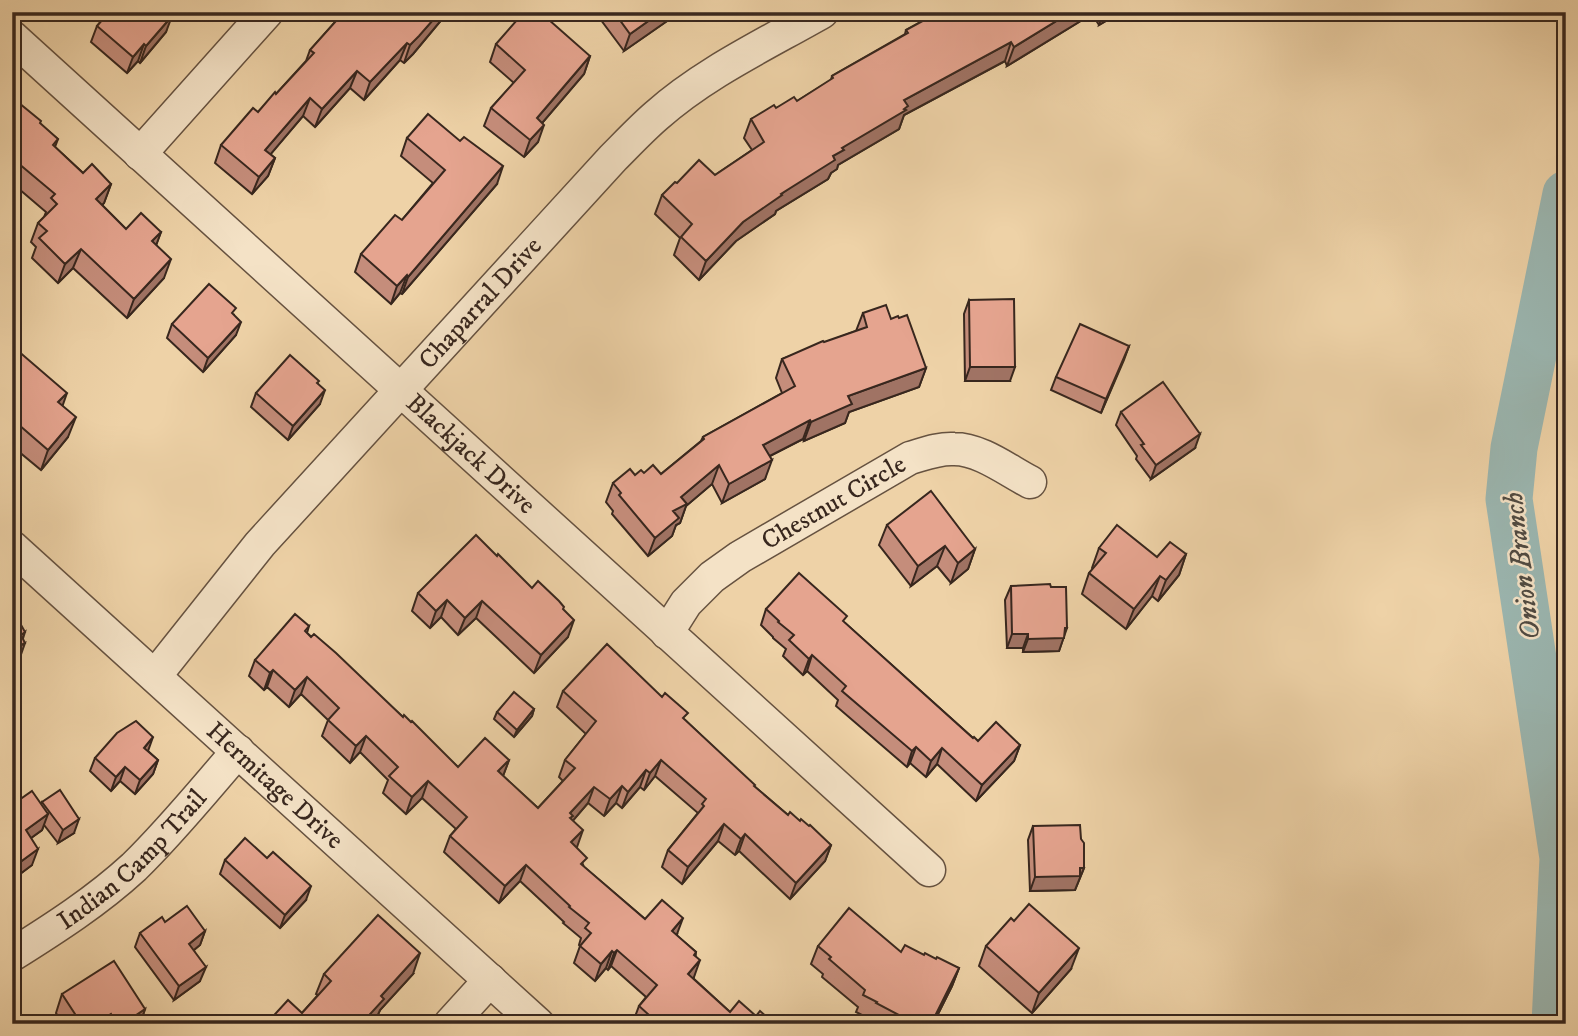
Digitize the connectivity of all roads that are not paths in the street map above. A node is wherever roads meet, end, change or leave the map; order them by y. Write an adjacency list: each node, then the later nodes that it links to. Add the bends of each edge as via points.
1 (267, 12): 4 (street)
2 (822, 12): 5 (street, Chaparral Drive, via 688,91 656,116)
3 (12, 37): 4 (street, Blackjack Drive)
4 (141, 154): 5 (street, Blackjack Drive)
5 (401, 392): 8 (street, Blackjack Drive); 9 (street, Chaparral Drive, via 260,544)
6 (1030, 482): 8 (street, Chestnut Circle, via 979,454 954,449 910,458 712,577 686,603)
7 (12, 547): 9 (street, Hermitage Drive)
8 (667, 633): 11 (street, Blackjack Drive)
9 (155, 677): 10 (street, Hermitage Drive)
10 (238, 751): 12 (street, Indian Camp Trail, via 132,869 60,925); 13 (street, Hermitage Drive)
11 (929, 870)
12 (12, 955)
13 (490, 980): 14 (street); 15 (street, Hermitage Drive)
14 (450, 1024)
15 (538, 1024)

